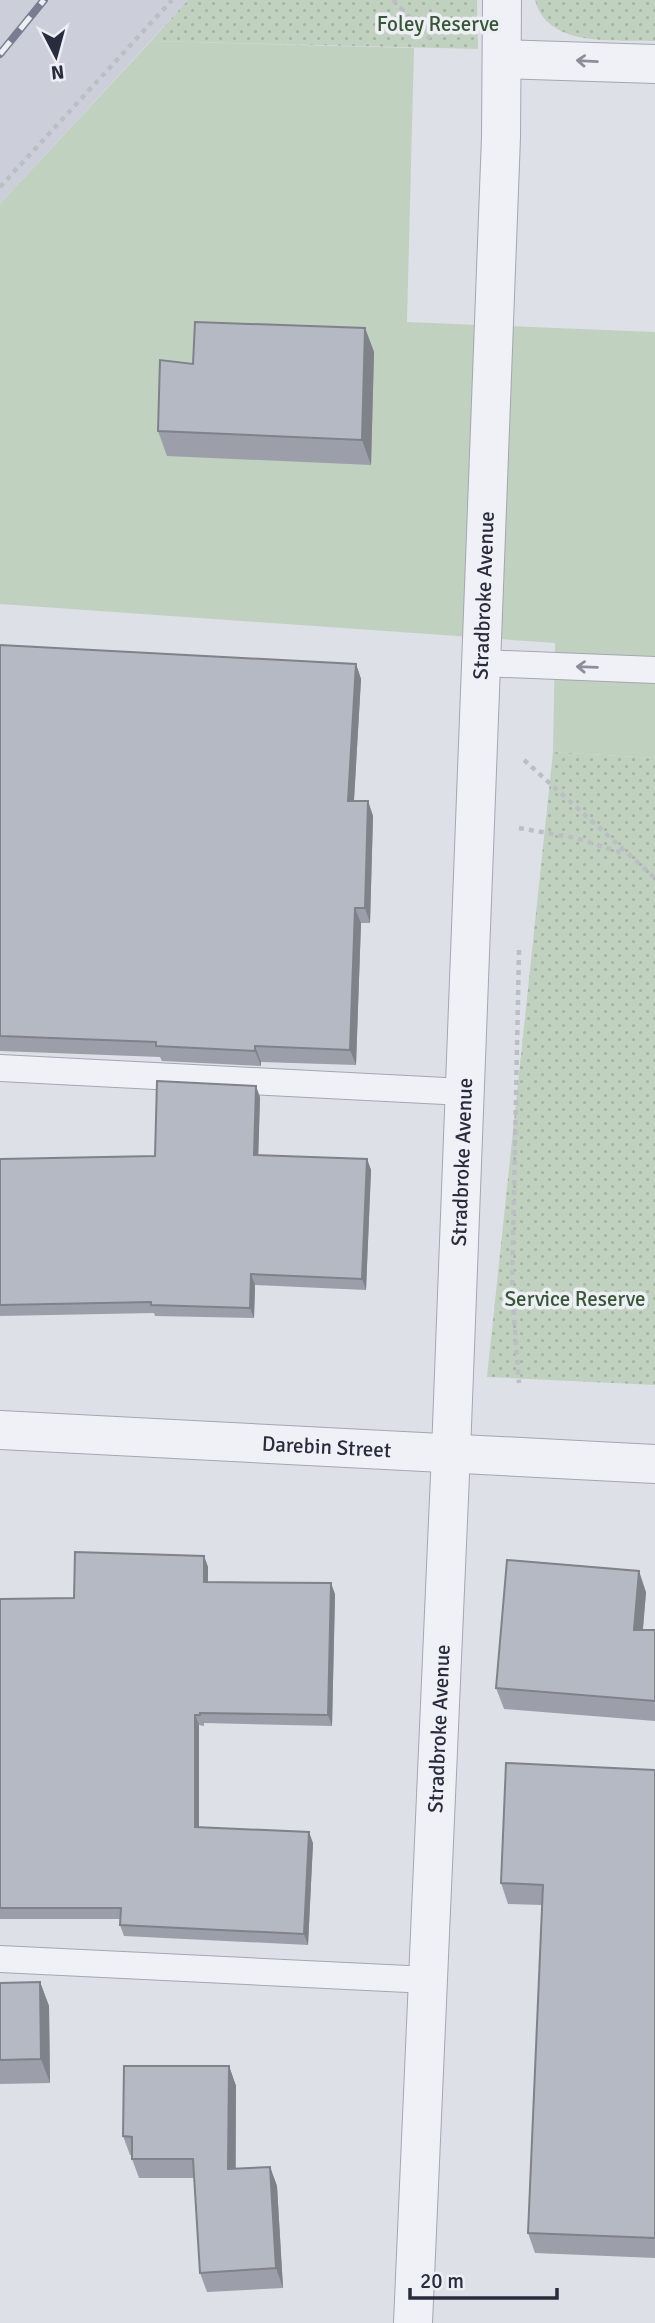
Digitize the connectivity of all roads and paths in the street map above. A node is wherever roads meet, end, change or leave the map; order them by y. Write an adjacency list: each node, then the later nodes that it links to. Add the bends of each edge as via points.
1 (172, 0): 7 (path)
2 (393, 0): 4 (path)
3 (502, 0): 5 (street, Stradbroke Avenue)
4 (430, 39)
5 (503, 59): 6 (street, one-way to 5); 8 (street, Stradbroke Avenue)
6 (655, 64)
7 (0, 187)
8 (481, 663): 9 (lane, one-way to 8); 12 (street, Stradbroke Avenue)
9 (655, 670)
10 (522, 770): 14 (path, via 522,758)
11 (521, 817): 13 (path)
12 (475, 821): 13 (path); 18 (street, Stradbroke Avenue)
13 (521, 829): 14 (path, via 576,838)
14 (630, 856): 15 (path)
15 (655, 878)
16 (519, 938): 19 (path, via 512,1290)
17 (0, 1068): 18 (lane)
18 (464, 1092): 21 (street, Stradbroke Avenue)
19 (519, 1383)
20 (0, 1430): 21 (street, Darebin Street)
21 (451, 1452): 22 (street, Darebin Street); 24 (street, Stradbroke Avenue)
22 (655, 1464)
23 (0, 1959): 24 (lane)
24 (428, 1979): 25 (street, Stradbroke Avenue)
25 (413, 2323)

